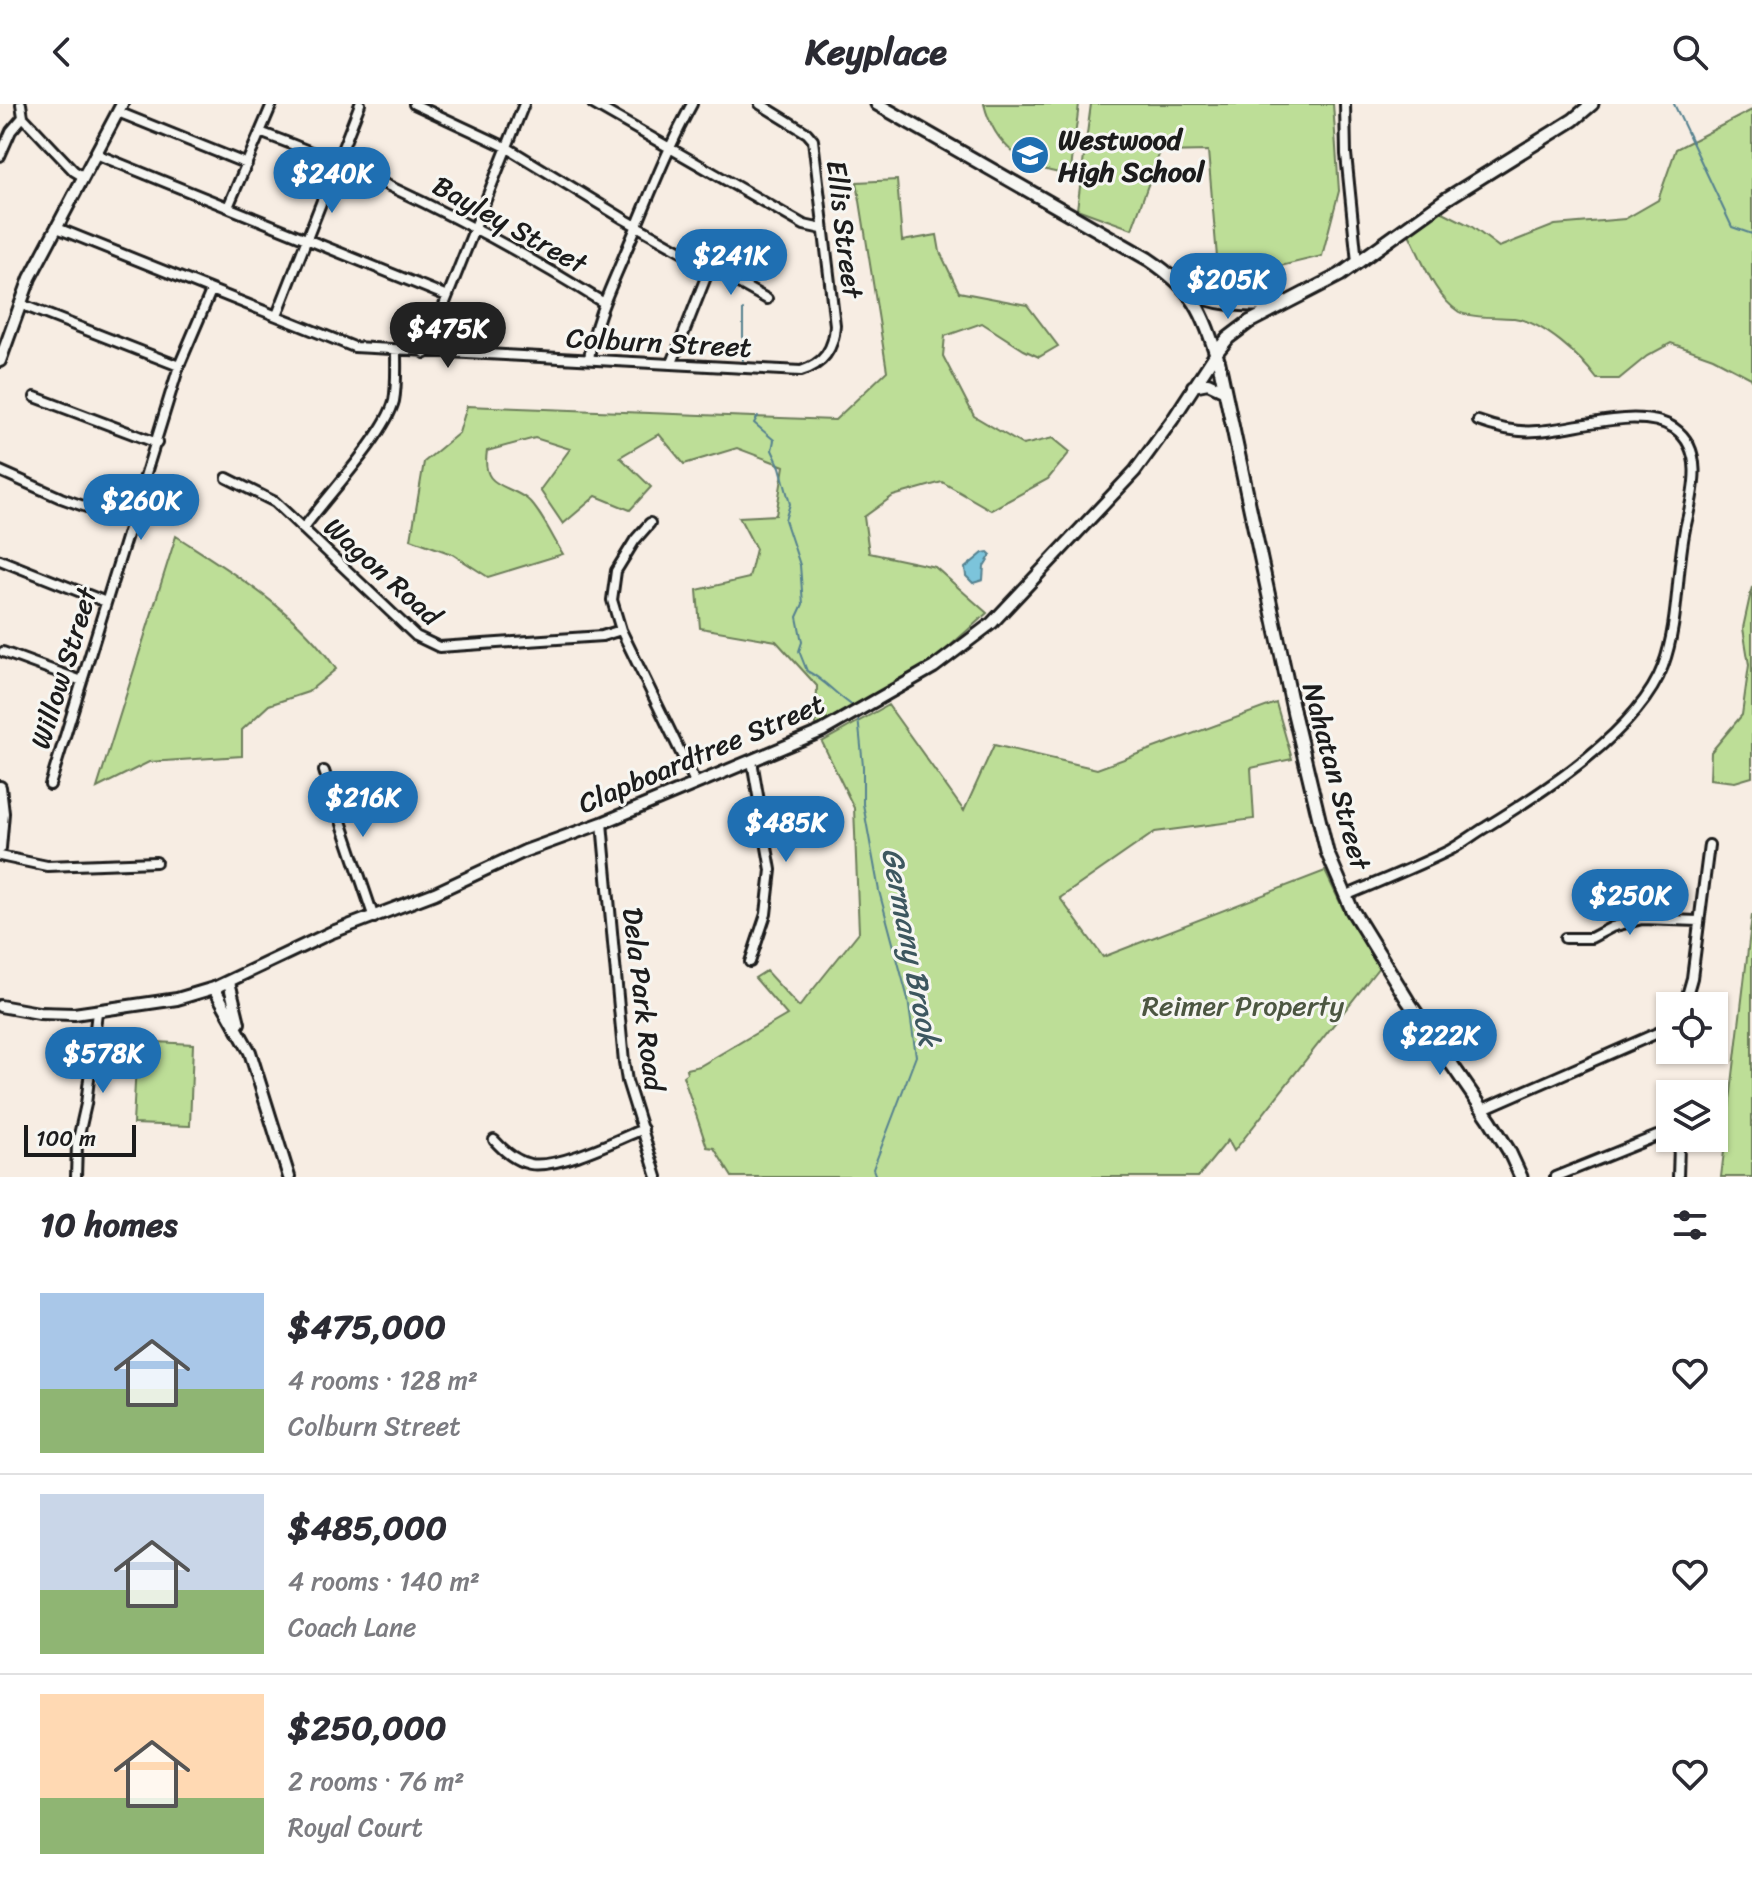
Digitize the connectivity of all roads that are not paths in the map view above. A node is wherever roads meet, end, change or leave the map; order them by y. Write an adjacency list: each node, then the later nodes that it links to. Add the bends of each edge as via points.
1 (21, 104): 13 (street)
2 (272, 104): 14 (street)
3 (360, 104): 19 (street)
4 (414, 104): 15 (street)
5 (524, 104): 15 (street)
6 (593, 104): 16 (street)
7 (692, 104): 16 (street)
8 (760, 104): 26 (street, Ellis Street, via 813,140)
9 (877, 104): 30 (main road, Nahatan Street, via 1148,259)
10 (1345, 104): 28 (street)
11 (1592, 104): 28 (main road, Clapboardtree Street)
12 (120, 108): 17 (street); 20 (street)
13 (23, 117): 18 (street); 21 (street)
14 (260, 132): 19 (street, Bayley Street); 20 (street)
15 (506, 147): 23 (street); 24 (street)
16 (669, 147): 23 (street); 26 (street, via 804,225)
17 (96, 154): 21 (street); 22 (street)
18 (0, 156)
19 (336, 160): 24 (street, Bayley Street); 27 (street)
20 (247, 164): 22 (street)
21 (84, 177): 25 (street)
22 (228, 207): 27 (street)
23 (637, 225): 29 (street); 34 (street)
24 (474, 227): 32 (street); 34 (street, Bayley Street)
25 (57, 228): 31 (street, Colburn Street); 36 (street)
26 (822, 229): 38 (street, Ellis Street)
27 (306, 239): 32 (street); 37 (street)
28 (1357, 262): 35 (main road, Clapboardtree Street)
29 (710, 267): 33 (street); 44 (street)
30 (1183, 287): 35 (main road, Clapboardtree Street, via 1205,299 1239,305); 41 (main road, Nahatan Street, via 1207,322)
31 (211, 291): 37 (street, Colburn Street); 45 (street, Willow Street)
32 (447, 296): 40 (street)
33 (767, 299)
34 (604, 303): 42 (street)
35 (1284, 303): 41 (main road, Clapboardtree Street, via 1238,330)
36 (20, 304): 43 (street); 45 (street)
37 (277, 315): 39 (street, Colburn Street, via 354,347)
38 (834, 339): 44 (street, Colburn Street, via 822,361 801,371)
39 (396, 351): 40 (street, Colburn Street); 55 (street, via 394,401 388,415)
40 (425, 353): 42 (street, Colburn Street)
41 (1216, 353): 46 (street, Clapboardtree Street); 47 (main road, Nahatan Street)
42 (589, 359): 44 (street, Colburn Street)
43 (0, 361)
44 (672, 363)
45 (179, 366): 50 (street, Willow Street)
46 (1193, 386): 47 (street, via 1208,383); 61 (street, Clapboardtree Street, via 1135,471 992,623 891,694)
47 (1225, 391): 71 (main road, Nahatan Street, via 1318,820)
48 (35, 397): 50 (street)
49 (1478, 421): 71 (street, via 1535,431 1657,421 1689,444 1694,459 1692,496 1669,646 1661,670 1613,736 1540,793 1452,849)
50 (157, 443): 53 (street, Willow Street)
51 (0, 471): 53 (street)
52 (227, 478): 55 (street, Wagon Road, via 275,502)
53 (131, 523): 57 (street, Willow Street)
54 (650, 523): 58 (street, via 613,580 613,608)
55 (303, 529): 58 (street, Wagon Road, via 416,636 439,647 602,636)
56 (0, 560): 57 (street)
57 (106, 602): 60 (street, Willow Street)
58 (621, 630): 63 (street)
59 (3, 652): 60 (street)
60 (82, 681): 64 (street, Willow Street)
61 (752, 761): 63 (street, Clapboardtree Street); 75 (street, via 771,870 766,914)
62 (324, 771): 72 (street)
63 (696, 784): 66 (street, Clapboardtree Street)
64 (50, 785)
65 (0, 787): 68 (street)
66 (602, 823): 72 (street, Clapboardtree Street); 84 (street, Dela Park Road, via 624,1062)
67 (1709, 845): 73 (street)
68 (0, 848)
69 (0, 856): 70 (street, via 47,866)
70 (156, 862)
71 (1345, 896): 83 (main road, Nahatan Street, via 1408,1001)
72 (374, 918): 76 (street, Clapboardtree Street, via 300,945)
73 (1699, 921): 74 (street, via 1630,920 1591,938); 78 (street)
74 (1565, 938)
75 (750, 962)
76 (229, 982): 77 (street, Clapboardtree Street); 81 (street)
77 (214, 988): 80 (street, Clapboardtree Street); 81 (street)
78 (1688, 992)
79 (0, 1006): 80 (street, Clapboardtree Street, via 50,1014)
80 (97, 1012): 88 (street)
81 (241, 1032): 89 (street)
82 (1656, 1034): 83 (street)
83 (1483, 1109): 91 (main road, Nahatan Street)
84 (643, 1129): 86 (street, via 592,1150 531,1164 509,1155); 90 (street, Dela Park Road)
85 (1656, 1136): 92 (street)
86 (494, 1140)
87 (1679, 1152): 93 (street)
88 (76, 1177)
89 (289, 1177)
90 (657, 1177)
91 (1521, 1177)
92 (1555, 1177)
93 (1678, 1177)

